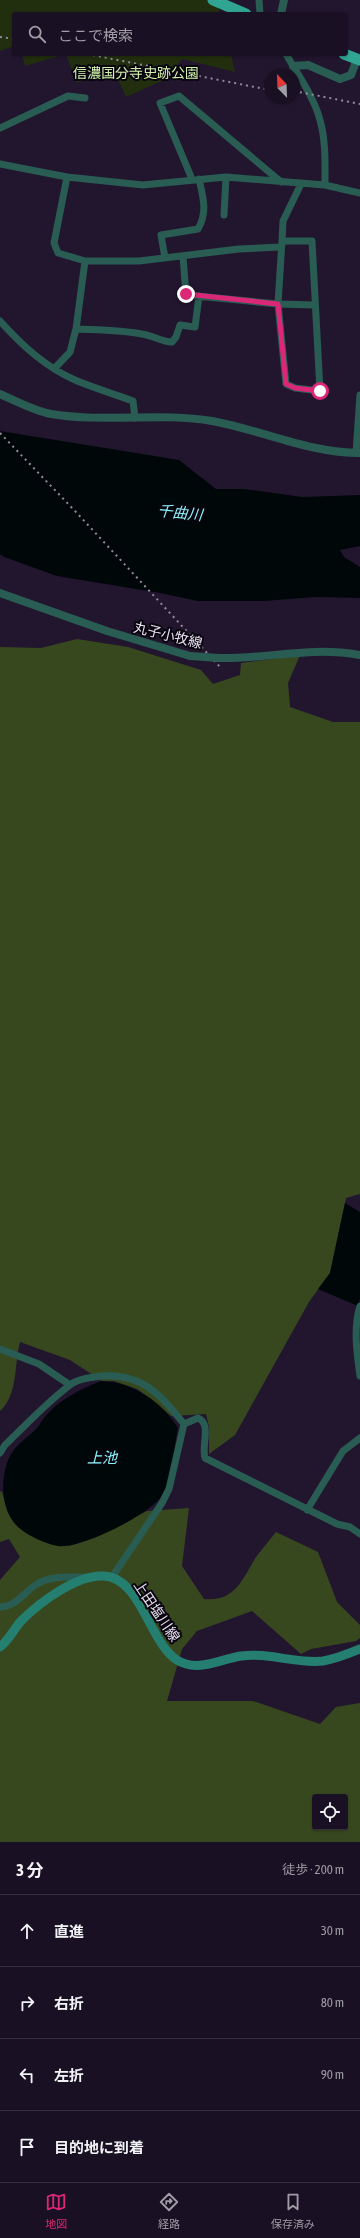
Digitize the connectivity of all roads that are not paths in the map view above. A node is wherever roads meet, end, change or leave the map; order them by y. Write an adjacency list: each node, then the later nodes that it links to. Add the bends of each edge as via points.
1 (213, 0): 4 (highway)
2 (259, 0): 5 (street)
3 (284, 0): 6 (street)
4 (241, 12)
5 (260, 12)
6 (281, 12)
7 (287, 56): 10 (street)
8 (348, 56): 9 (highway)
9 (359, 60): 10 (street, via 351,75 340,79 308,65)
10 (293, 66): 19 (street, via 320,119 325,153)
11 (85, 98): 12 (street, via 68,96)
12 (0, 128)
13 (0, 164): 14 (street)
14 (67, 177): 16 (street, via 148,185); 25 (street, via 54,243 58,253)
15 (226, 177): 16 (street); 17 (street); 21 (street)
16 (196, 179): 17 (street, via 160,103 179,96); 24 (street, via 205,205 203,221 198,229 161,235)
17 (281, 182): 18 (street)
18 (301, 184): 19 (street); 22 (street, via 282,221)
19 (325, 185): 20 (street)
20 (360, 193)
21 (224, 215)
22 (281, 244): 23 (street); 27 (street); 28 (street, via 312,242)
23 (183, 256): 24 (street); 26 (street, via 186,294)
24 (164, 258): 25 (street, via 139,261)
25 (85, 260): 30 (street)
26 (199, 296): 27 (street); 30 (street, via 195,327 180,325 172,342 140,333)
27 (278, 304): 28 (street); 28 (street, via 286,384 295,388 320,391)
28 (314, 305)
29 (0, 321): 31 (street, via 30,352)
30 (76, 329): 31 (street, via 70,352)
31 (54, 369): 34 (street, via 74,380 133,400)
32 (0, 394): 34 (street, via 49,414 81,418)
33 (360, 395): 35 (street)
34 (135, 418): 35 (street, via 212,421 316,449)
35 (358, 453)
36 (0, 593): 37 (street, 丸子小牧線, bridge, via 106,632 190,656 241,658 311,650 341,651)
37 (360, 655)
38 (360, 1306): 40 (street, via 357,1347)
39 (0, 1349): 41 (street, via 40,1364)
40 (360, 1376)
41 (70, 1384): 42 (street, via 94,1377 132,1379 154,1390); 44 (street, via 5,1445)
42 (184, 1424): 45 (street, via 198,1418 202,1419 205,1425 205,1458); 48 (street, via 169,1489)
43 (360, 1438): 45 (street, via 343,1451)
44 (0, 1453)
45 (307, 1510): 46 (street)
46 (360, 1534)
47 (90, 1577): 48 (main road, 上田塩川線); 49 (street, via 49,1579 35,1585 6,1607); 50 (main road, 上田塩川線, via 52,1595 30,1613)
48 (112, 1577): 51 (main road, 上田塩川線, via 129,1589 159,1640 167,1651 182,1663 200,1665 253,1655 321,1661)
49 (0, 1608)
50 (0, 1647)
51 (360, 1649)

